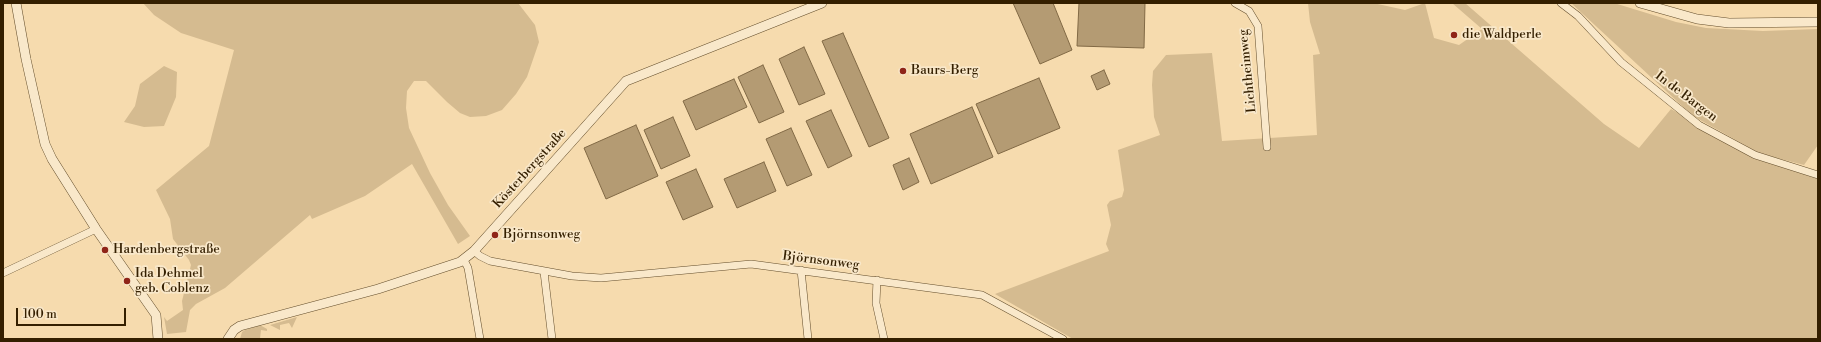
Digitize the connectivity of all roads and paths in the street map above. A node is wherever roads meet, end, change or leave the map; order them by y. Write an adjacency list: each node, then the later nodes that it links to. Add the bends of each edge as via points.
1 (16, 3): 9 (street, via 45,144)
2 (822, 3): 10 (street, Kösterbergstraße, via 626,82)
3 (1235, 3): 7 (street, Lichtheimweg, via 1249,11 1258,26)
4 (1561, 3): 8 (street, In de Bargen, via 1578,16 1621,62 1699,125 1755,155)
5 (1640, 3): 6 (street, via 1712,21 1750,24)
6 (1818, 22)
7 (1266, 146)
8 (1818, 175)
9 (96, 229): 14 (street); 17 (street, via 156,315)
10 (474, 251): 11 (street, Kösterbergstraße); 13 (street, Björnsonweg, via 490,261)
11 (464, 260): 16 (street, Kösterbergstraße, via 378,289); 20 (street, via 468,268)
12 (801, 270): 13 (street, Björnsonweg, via 745,264 601,278); 15 (street, Björnsonweg); 22 (street)
13 (544, 272): 21 (street)
14 (3, 273)
15 (877, 280): 23 (street, via 876,303); 24 (street, Björnsonweg, via 982,295)
16 (244, 325): 18 (street, Kösterbergstraße, via 234,330); 19 (street, via 238,332)
17 (158, 339)
18 (228, 339)
19 (237, 339)
20 (480, 339)
21 (552, 339)
22 (808, 339)
23 (884, 339)
24 (1063, 339)

